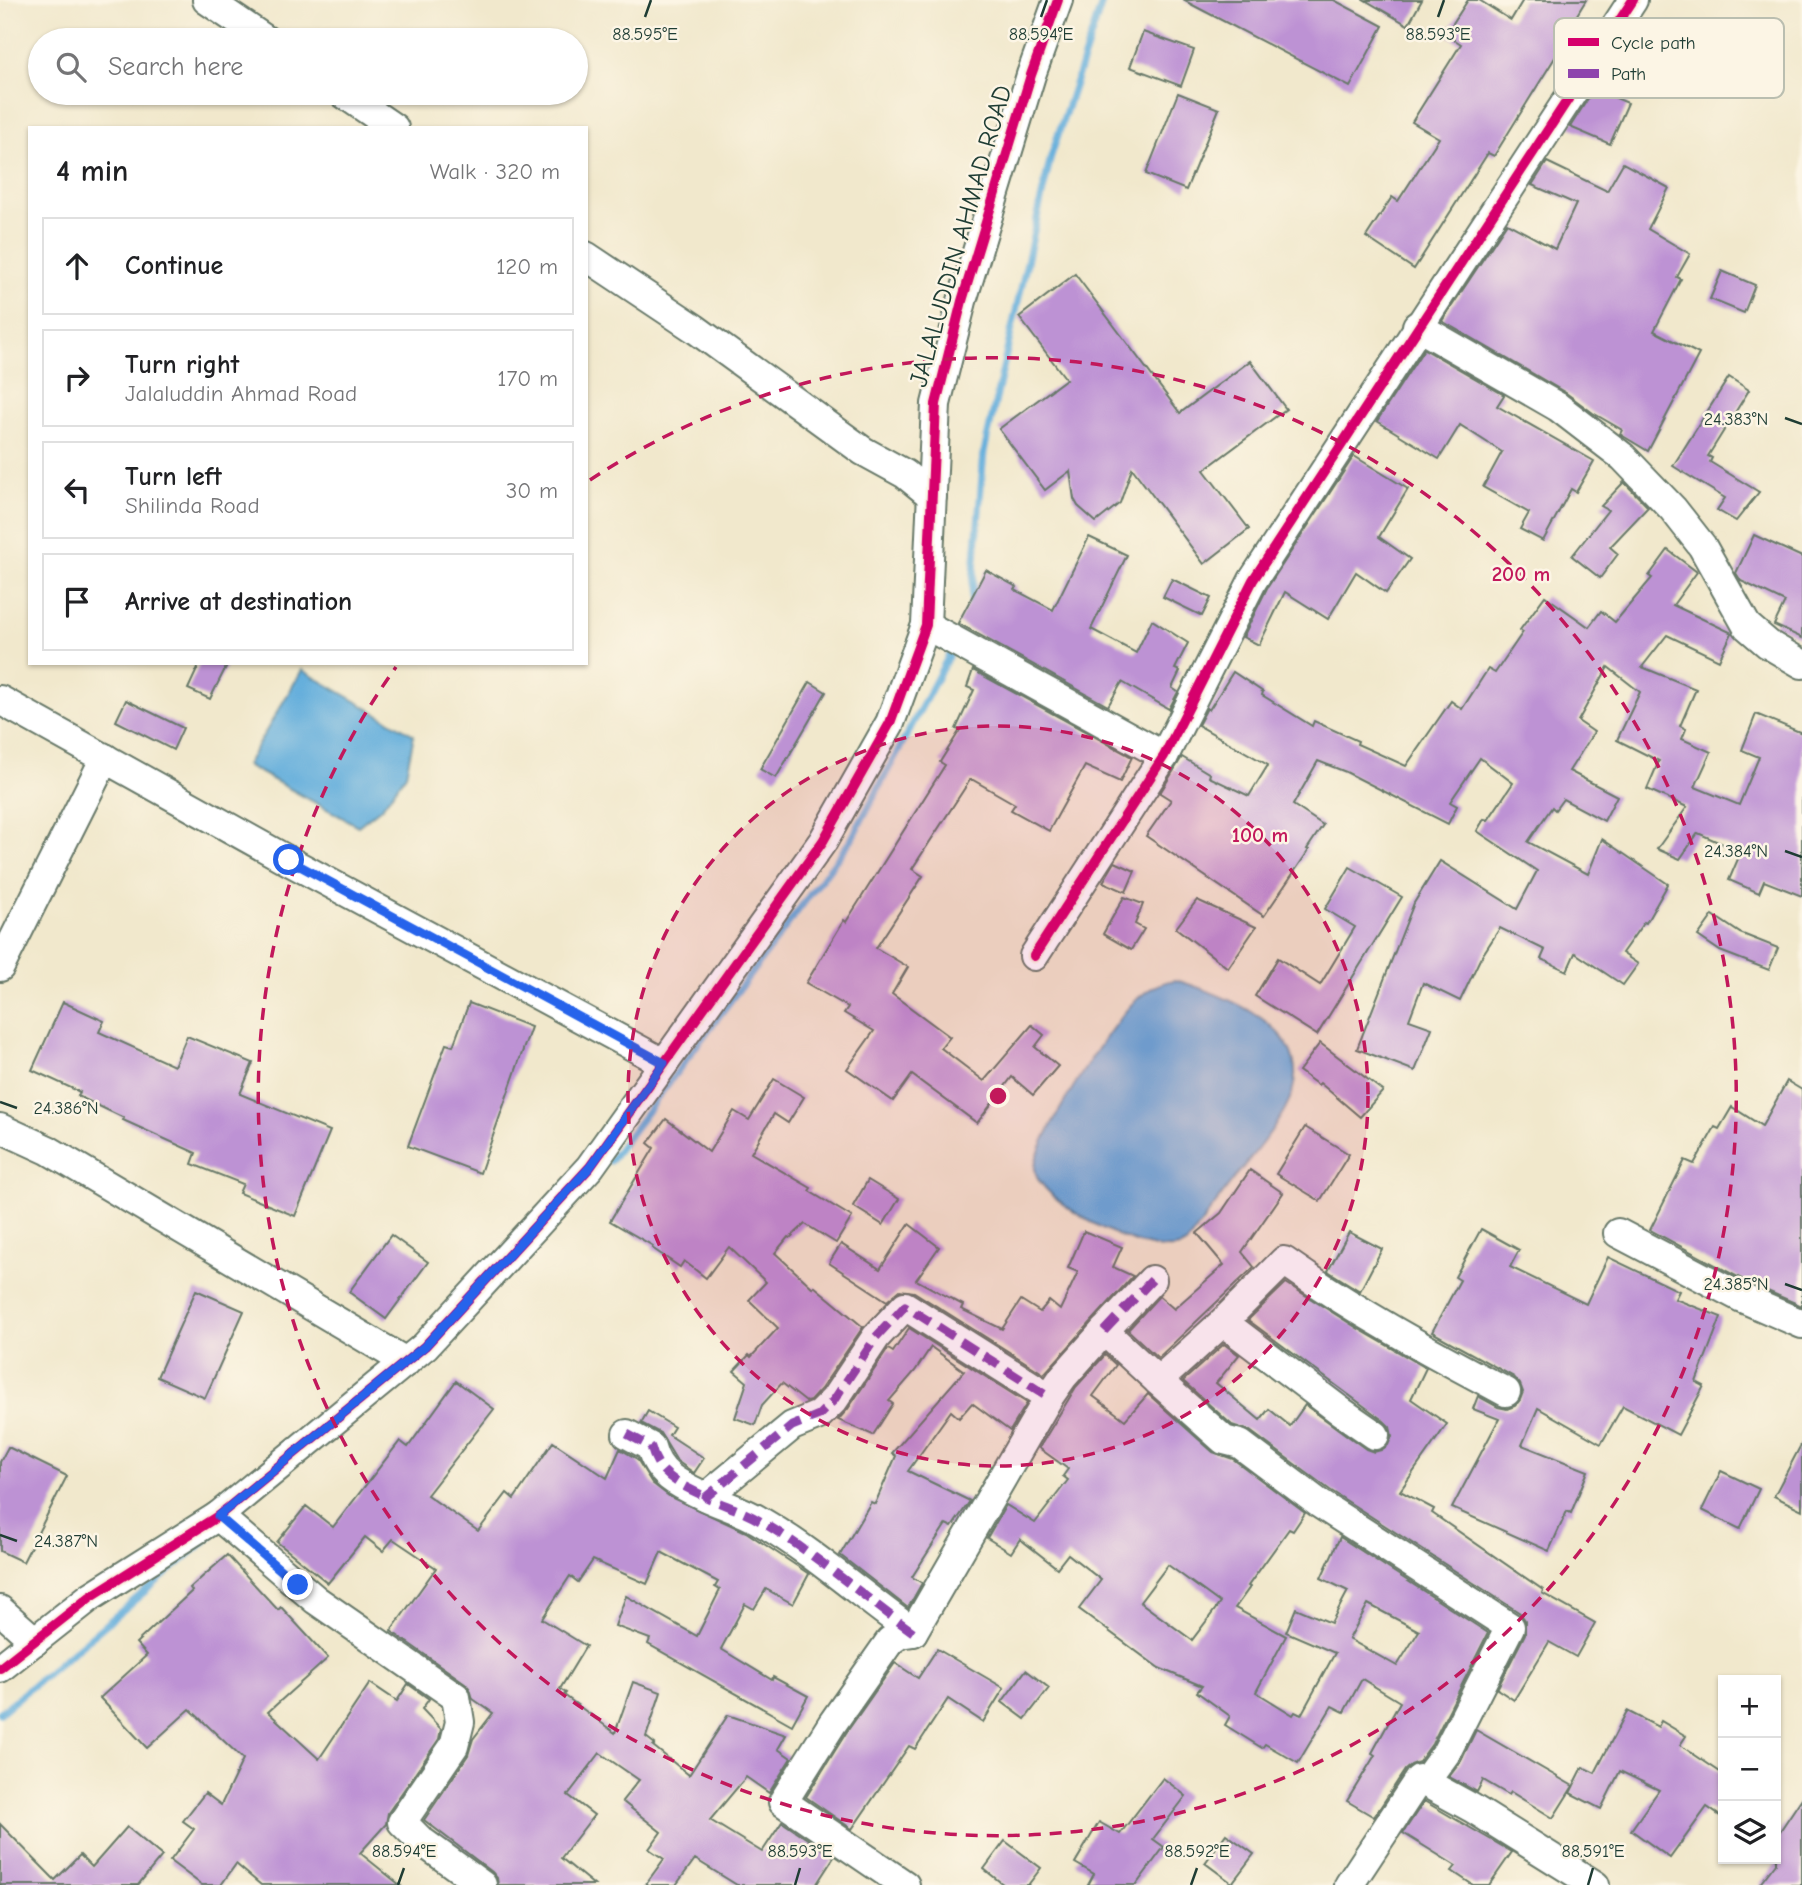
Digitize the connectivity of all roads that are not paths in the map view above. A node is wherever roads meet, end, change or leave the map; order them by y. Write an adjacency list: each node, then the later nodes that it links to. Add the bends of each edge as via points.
1 (207, 0): 5 (street)
2 (1058, 0): 11 (street, JALALUDDIN AHMAD ROAD, via 962,301 936,404)
3 (1633, 0): 4 (street)
4 (1621, 18)
5 (248, 28)
6 (1568, 98): 10 (street)
7 (360, 105): 8 (street)
8 (391, 126)
9 (588, 257): 11 (street)
10 (1417, 326): 13 (street, via 1558,407 1623,457 1702,546 1747,626 1768,645); 15 (street, via 1253,580)
11 (932, 496): 12 (street, JALALUDDIN AHMAD ROAD)
12 (926, 625): 15 (street); 19 (street, JALALUDDIN AHMAD ROAD, via 890,723 823,841)
13 (1802, 664)
14 (0, 700): 16 (street)
15 (1164, 756): 17 (street)
16 (105, 758): 18 (street); 19 (street)
17 (1034, 956)
18 (0, 967)
19 (664, 1063): 26 (street, JALALUDDIN AHMAD ROAD, via 590,1167)
20 (0, 1128): 26 (street, via 48,1150)
21 (1618, 1233): 24 (street)
22 (1152, 1280): 25 (street)
23 (1223, 1322): 27 (street); 28 (street, via 1284,1261 1408,1340); 31 (street)
24 (1802, 1324)
25 (1104, 1331): 27 (street); 29 (street)
26 (406, 1362): 33 (street, JALALUDDIN AHMAD ROAD)
27 (1158, 1381): 38 (street, via 1224,1440 1240,1444 1320,1504 1510,1628 1446,1753)
28 (1506, 1392)
29 (1049, 1397): 32 (street, via 905,1306 876,1337 834,1400 818,1415 792,1426); 35 (street)
30 (627, 1434): 32 (street, via 651,1447 662,1471)
31 (1376, 1435)
32 (706, 1497): 35 (street, via 759,1519)
33 (218, 1516): 36 (street, JALALUDDIN AHMAD ROAD, via 90,1597); 39 (street, via 316,1600 456,1697 460,1722 454,1746 402,1822)
34 (0, 1609): 36 (street)
35 (913, 1632): 40 (street, via 890,1641 783,1802)
36 (35, 1641): 37 (street, JALALUDDIN AHMAD ROAD)
37 (0, 1668)
38 (1425, 1782): 41 (street, via 1419,1779); 42 (street)
39 (482, 1885)
40 (905, 1885)
41 (1349, 1885)
42 (1595, 1885)

